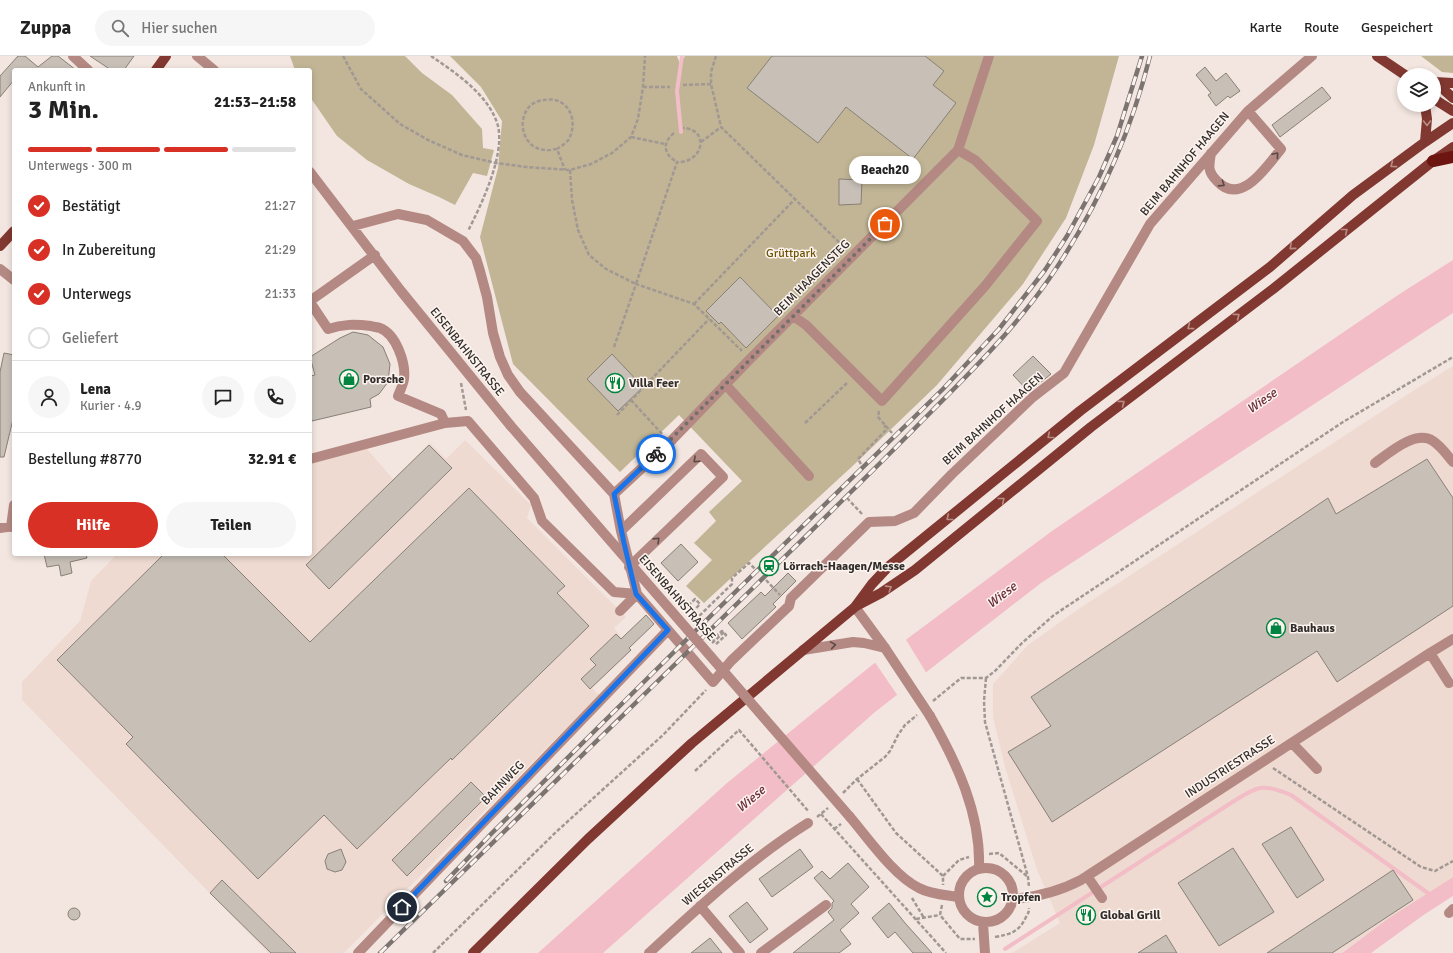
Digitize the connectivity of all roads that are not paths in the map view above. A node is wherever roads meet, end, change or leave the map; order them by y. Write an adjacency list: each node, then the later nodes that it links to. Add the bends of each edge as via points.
1 (73, 56): 7 (street)
2 (166, 56): 8 (main road)
3 (197, 56): 9 (street)
4 (989, 56): 22 (street, BEIM HAAGENSTEG)
5 (1312, 56): 16 (street, BEIM BAHNHOF HAAGEN)
6 (1377, 56): 10 (main road)
7 (86, 68)
8 (157, 68)
9 (212, 68)
10 (1397, 70)
11 (1441, 83): 12 (main road)
12 (1453, 83)
13 (1441, 87): 14 (main road)
14 (1453, 98)
15 (1441, 104): 18 (main road)
16 (1248, 111): 23 (street, BEIM BAHNHOF HAAGEN); 23 (street, one-way to 16, via 1208,168 1221,185 1241,189 1255,181 1281,149)
17 (1426, 112): 20 (main road, one-way to 20)
18 (1453, 112)
19 (1453, 123): 20 (main road)
20 (1425, 142): 48 (main road, one-way to 48, via 1348,199 1270,267 1080,411 888,567)
21 (1453, 147): 25 (main road)
22 (958, 150): 35 (street, BEIM HAAGENSTEG); 35 (street, via 975,160 1037,222 985,286 882,401 806,325)
23 (1211, 153): 50 (street, BEIM BAHNHOF HAAGEN, via 1150,224 1064,373 1033,397 914,513 896,521 869,522 791,598 789,606 731,661 713,682)
24 (1453, 157): 25 (highway)
25 (1433, 161): 48 (main road, one-way to 25, via 881,593 915,570 1091,427 1273,289)
26 (312, 175): 27 (street, EISENBAHNSTRASSE)
27 (353, 226): 30 (street, EISENBAHNSTRASSE); 42 (street, via 398,214 427,220 463,241 476,258 487,297 493,333 508,375 520,392)
28 (12, 233): 29 (main road)
29 (0, 246)
30 (375, 255): 33 (street); 61 (street, EISENBAHNSTRASSE, bridge, via 510,425 896,871 920,889)
31 (0, 269): 32 (street)
32 (12, 278)
33 (312, 300)
34 (312, 304): 37 (street, via 328,330 355,324 381,328 392,337 400,351 404,367 404,380 398,396 441,414)
35 (793, 316): 36 (street, BEIM HAAGENSTEG)
36 (725, 384): 41 (street); 42 (street, BEIM HAAGENSTEG, via 670,442)
37 (445, 423): 38 (street); 47 (street, via 468,421 534,498 542,521 614,592)
38 (312, 458)
39 (1453, 462): 40 (street, via 1433,441 1424,437 1407,441)
40 (1375, 463)
41 (809, 476)
42 (614, 494): 45 (street)
43 (12, 527): 44 (street)
44 (0, 528)
45 (621, 531): 46 (street); 46 (street, one-way to 45, via 723,477 701,454)
46 (629, 567): 47 (street)
47 (636, 594): 49 (street); 50 (street)
48 (854, 607): 52 (street); 53 (main road)
49 (620, 611)
50 (668, 630): 67 (street, BAHNWEG)
51 (1453, 640): 54 (street, INDUSTRIESTRASSE)
52 (885, 648): 53 (street, one-way to 52, via 864,643); 59 (street, bridge, via 952,756 961,777 970,802 979,847)
53 (803, 650): 68 (main road, via 692,743 588,839)
54 (1430, 653): 55 (street); 56 (street, INDUSTRIESTRASSE)
55 (1449, 683)
56 (1292, 743): 57 (street); 60 (street, INDUSTRIESTRASSE)
57 (1317, 769)
58 (808, 823): 65 (street, WIESENSTRASSE, via 783,839)
59 (979, 869): 61 (street, via 964,879); 63 (street, via 988,868 1004,875 1011,886)
60 (1087, 876): 62 (street); 63 (street, INDUSTRIESTRASSE, via 1056,891)
61 (958, 897): 66 (street, via 966,914)
62 (1102, 898)
63 (1013, 899): 66 (street, via 1010,909 1003,917 994,922)
64 (826, 904): 71 (street)
65 (700, 906): 69 (street, WIESENSTRASSE); 70 (street)
66 (983, 923): 72 (street)
67 (358, 953)
68 (474, 953)
69 (649, 953)
70 (740, 953)
71 (761, 953)
72 (985, 953)

